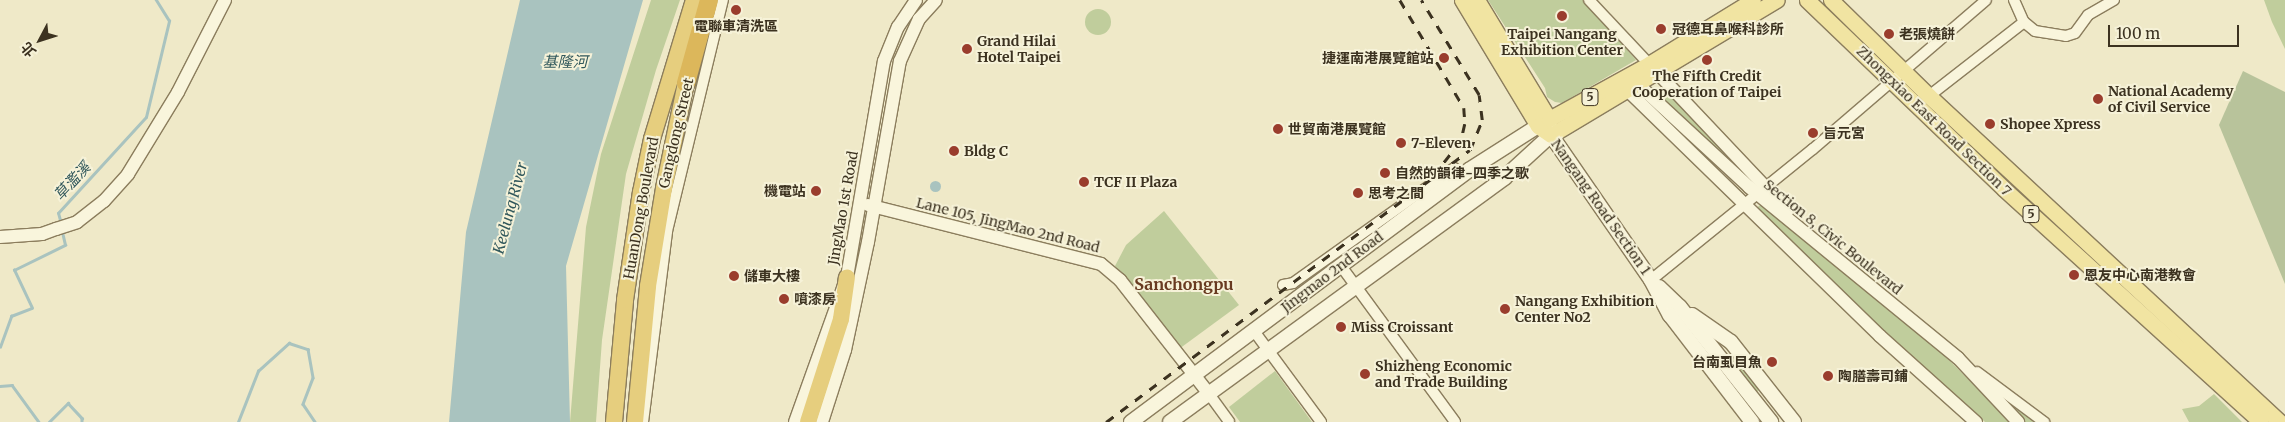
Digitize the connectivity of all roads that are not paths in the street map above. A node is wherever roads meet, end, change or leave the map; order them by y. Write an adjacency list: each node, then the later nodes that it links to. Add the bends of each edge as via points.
1 (225, 0): 31 (street, via 178,92 128,174 104,201 61,227 42,234)
2 (709, 0): 20 (highway)
3 (723, 0): 49 (street, Gangdong Street, via 667,231)
4 (916, 0): 28 (street, JingMao 1st Road, via 898,27 884,61)
5 (936, 0): 29 (street, via 919,19 900,61)
6 (1462, 0): 23 (main road, Nangang Road Section 1)
7 (1477, 0): 23 (main road, Nangang Road Section 1)
8 (1589, 0): 18 (street)
9 (1753, 0): 18 (main road, 5)
10 (1777, 0): 18 (main road, 5)
11 (1807, 0): 19 (main road, Zhongxiao East Road Section 7 / 5)
12 (1831, 0): 19 (main road, Zhongxiao East Road Section 7 / 5)
13 (1986, 0): 19 (street)
14 (2014, 0): 17 (street)
15 (2114, 0): 17 (street, via 2088,15 2076,33 2066,36 2035,31)
16 (693, 6): 30 (highway, via 657,157); 46 (highway, HuanDong Boulevard, via 652,139 641,192 625,300)
17 (2024, 22): 22 (street)
18 (1653, 69): 21 (main road, 5); 26 (street)
19 (1896, 75): 22 (main road, Zhongxiao East Road Section 7 / 5); 26 (street); 45 (main road, Zhongxiao East Road Section 7 / 5, via 2012,196)
20 (686, 83): 30 (highway, via 674,107); 48 (highway, HuanDong Boulevard, via 648,286)
21 (1628, 83): 23 (main road, 5); 24 (main road, 5); 26 (street, Section 8, Civic Boulevard); 27 (street)
22 (1929, 96): 63 (main road, Zhongxiao East Road Section 7 / 5)
23 (1543, 123): 24 (main road, Nangang Road Section 1); 32 (main road, Jingmao 2nd Road, via 1469,170)
24 (1551, 135): 34 (main road, Nangang Road Section 1); 36 (main road, Jingmao 2nd Road, via 1504,178)
25 (1454, 168): 35 (street, via 1293,283)
26 (1761, 190): 27 (street); 40 (street, Section 8, Civic Boulevard, via 1821,246)
27 (1744, 203): 34 (street); 60 (street, via 1880,336)
28 (860, 204): 29 (street, Lane 105, JingMao 2nd Road); 33 (street, JingMao 1st Road)
29 (874, 207): 41 (street, Lane 105, JingMao 2nd Road, via 1101,264 1120,280); 52 (street, via 845,350)
30 (648, 214): 47 (highway, via 634,300)
31 (0, 237)
32 (1341, 266): 36 (street); 38 (main road, Jingmao 2nd Road)
33 (847, 277): 50 (street, JingMao 1st Road); 51 (highway, via 841,319)
34 (1651, 280): 37 (main road, Nangang Road Section 1); 58 (main road, Nangang Road Section 1, via 1670,315)
35 (1283, 285)
36 (1356, 287): 39 (main road, Jingmao 2nd Road); 57 (street)
37 (1680, 307): 43 (main road, via 1731,342); 44 (main road, Nangang Road Section 1)
38 (1254, 331): 39 (street); 41 (main road, Jingmao 2nd Road)
39 (1268, 350): 42 (main road, Jingmao 2nd Road); 56 (street)
40 (1958, 358): 61 (street, Section 8, Civic Boulevard); 62 (street)
41 (1193, 376): 42 (street, Lane 105, JingMao 2nd Road); 53 (main road, Jingmao 2nd Road)
42 (1209, 394): 54 (main road, Jingmao 2nd Road); 55 (street)
43 (1777, 399): 44 (street); 59 (main road)
44 (1764, 419)
45 (2258, 421)
46 (614, 422)
47 (625, 422)
48 (635, 422)
49 (643, 422)
50 (795, 422)
51 (808, 422)
52 (822, 422)
53 (1131, 422)
54 (1170, 422)
55 (1229, 422)
56 (1320, 422)
57 (1455, 422)
58 (1752, 422)
59 (1794, 422)
60 (1976, 422)
61 (2018, 422)
62 (2044, 422)
63 (2280, 422)

